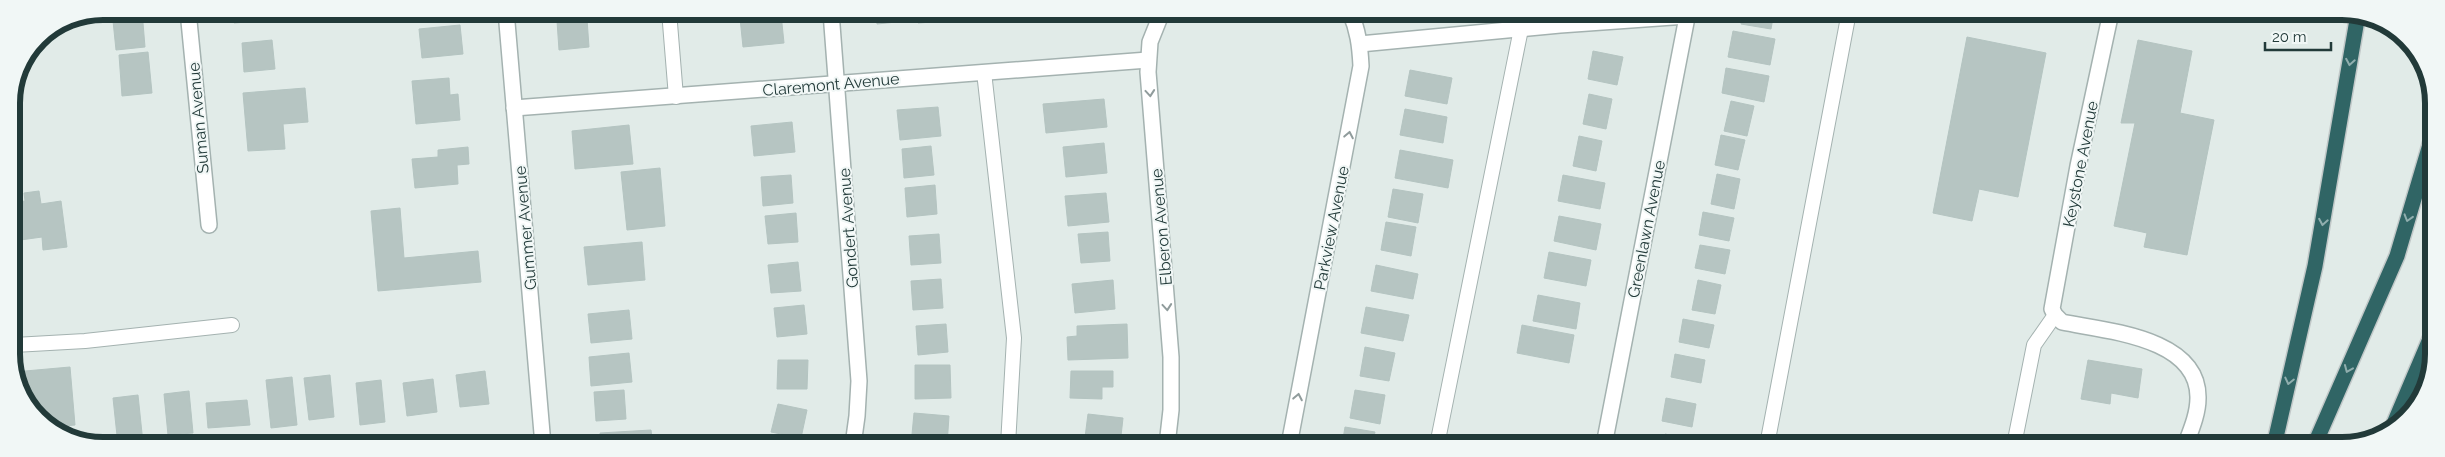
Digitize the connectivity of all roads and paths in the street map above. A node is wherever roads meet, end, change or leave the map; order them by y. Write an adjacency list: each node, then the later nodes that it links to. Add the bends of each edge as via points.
1 (189, 20): 20 (street, Suman Avenue)
2 (507, 20): 18 (street, Gummer Avenue)
3 (670, 20): 17 (lane)
4 (832, 20): 16 (street, Gondert Avenue)
5 (1159, 20): 14 (street, Elberon Avenue, via 1150,42)
6 (1354, 20): 13 (street, Parkview Avenue)
7 (1621, 20): 12 (street)
8 (1686, 20): 33 (street, Greenlawn Avenue)
9 (1848, 20): 34 (lane)
10 (2109, 20): 21 (street, Keystone Avenue, via 2056,281 2052,309)
11 (2357, 22): 36 (highway, one-way to 36, via 2315,266)
12 (1521, 29): 13 (street); 32 (lane)
13 (1360, 44): 31 (street, Parkview Avenue, one-way to 13, via 1356,97 1361,66)
14 (1148, 60): 15 (street, Claremont Avenue); 30 (street, Elberon Avenue, one-way to 30, via 1171,357)
15 (984, 72): 16 (street, Claremont Avenue); 29 (lane, via 1014,338)
16 (837, 83): 17 (street, Claremont Avenue); 28 (street, Gondert Avenue, via 859,381)
17 (676, 97): 18 (street, Claremont Avenue)
18 (514, 108): 27 (street, Gummer Avenue)
19 (2425, 161): 37 (highway, one-way to 37, via 2396,256)
20 (209, 225)
21 (2055, 315): 26 (lane, via 2034,345); 35 (street, via 2062,322 2150,340 2180,358 2194,376 2198,399)
22 (232, 325): 23 (lane)
23 (20, 345)
24 (2425, 351): 25 (highway)
25 (2397, 415)
26 (2016, 435)
27 (543, 437)
28 (854, 437)
29 (1008, 437)
30 (1168, 437)
31 (1291, 437)
32 (1439, 437)
33 (1606, 437)
34 (1769, 437)
35 (2188, 437)
36 (2276, 437)
37 (2318, 437)

